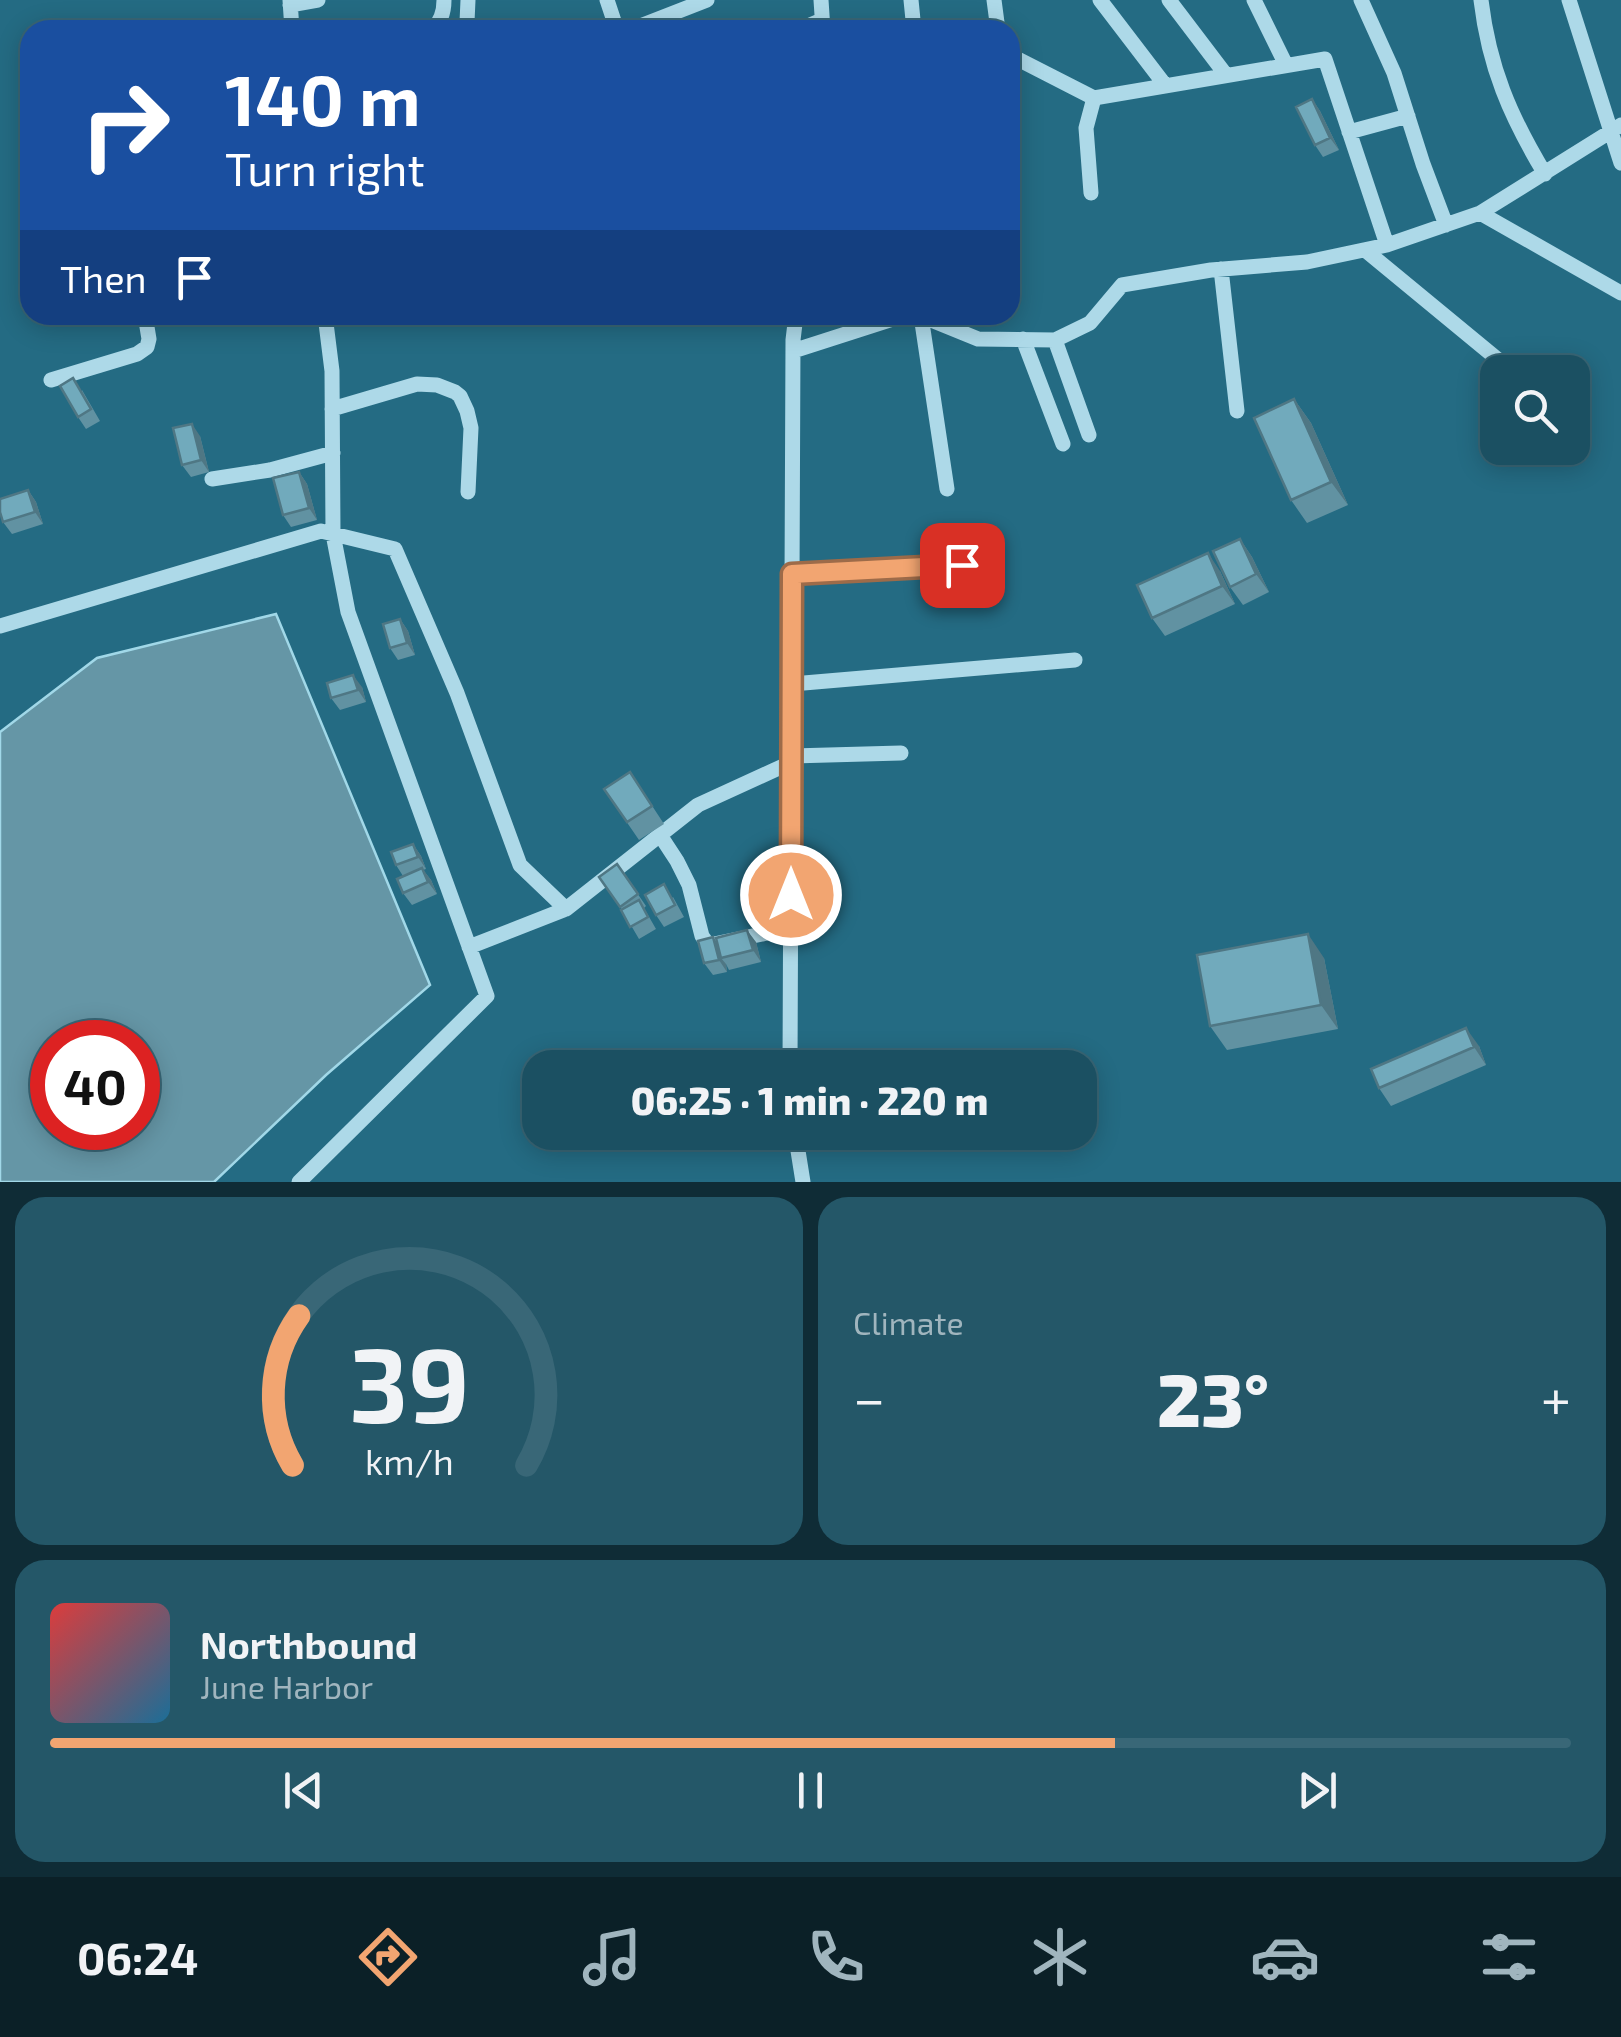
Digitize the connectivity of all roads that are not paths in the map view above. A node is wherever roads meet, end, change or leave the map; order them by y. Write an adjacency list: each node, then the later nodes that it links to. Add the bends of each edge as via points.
1 (318, 0): 9 (street)
2 (707, 0): 10 (street)
3 (1100, 0): 14 (street)
4 (1169, 0): 13 (street)
5 (1254, 0): 12 (street)
6 (1361, 0): 16 (street)
7 (1481, 0): 20 (street, via 1507,106)
8 (1569, 0): 17 (street)
9 (290, 2)
10 (656, 20)
11 (1020, 60): 15 (street)
12 (1286, 65): 13 (street); 18 (street, via 1325,59)
13 (1226, 75): 14 (street)
14 (1165, 85): 15 (street)
15 (1094, 98): 21 (street, via 1086,128)
16 (1408, 116): 18 (street); 23 (street)
17 (1616, 129): 19 (street); 20 (street)
18 (1349, 132): 24 (street)
19 (1621, 163)
20 (1545, 174): 22 (street)
21 (1090, 194)
22 (1480, 213): 23 (street); 27 (street)
23 (1446, 225): 24 (street)
24 (1387, 245): 25 (street)
25 (1365, 250): 26 (street); 37 (street)
26 (1221, 269): 35 (street, via 1122,285 1090,323); 40 (street)
27 (1621, 293)
28 (147, 325): 38 (street, via 147,348 137,354)
29 (326, 325): 39 (street)
30 (795, 325): 36 (street)
31 (874, 325): 36 (street)
32 (921, 325): 45 (street)
33 (943, 325): 34 (street, via 978,339)
34 (1023, 339): 35 (street); 42 (street)
35 (1055, 340): 41 (street)
36 (793, 351): 49 (street)
37 (1492, 355)
38 (51, 380)
39 (332, 409): 43 (street); 46 (street, via 418,384 455,392 471,428)
40 (1237, 411)
41 (1088, 435)
42 (1063, 444)
43 (333, 453): 44 (street); 47 (street)
44 (212, 480)
45 (947, 489)
46 (468, 492)
47 (333, 534): 50 (street, via 321,531); 56 (street, via 394,548 457,692 520,865); 58 (street, via 348,612)
48 (962, 565): 49 (street)
49 (792, 574): 52 (street)
50 (0, 626)
51 (1074, 660): 52 (street)
52 (792, 684): 54 (street)
53 (901, 753): 54 (street)
54 (792, 759): 55 (street, via 698,805); 57 (street)
55 (660, 836): 56 (street); 57 (street, via 689,885 708,943)
56 (566, 909): 58 (street)
57 (791, 928): 59 (street)
58 (470, 946): 62 (street, via 487,996)
59 (790, 1050)
60 (796, 1150): 61 (street)
61 (799, 1181)
62 (299, 1182)

